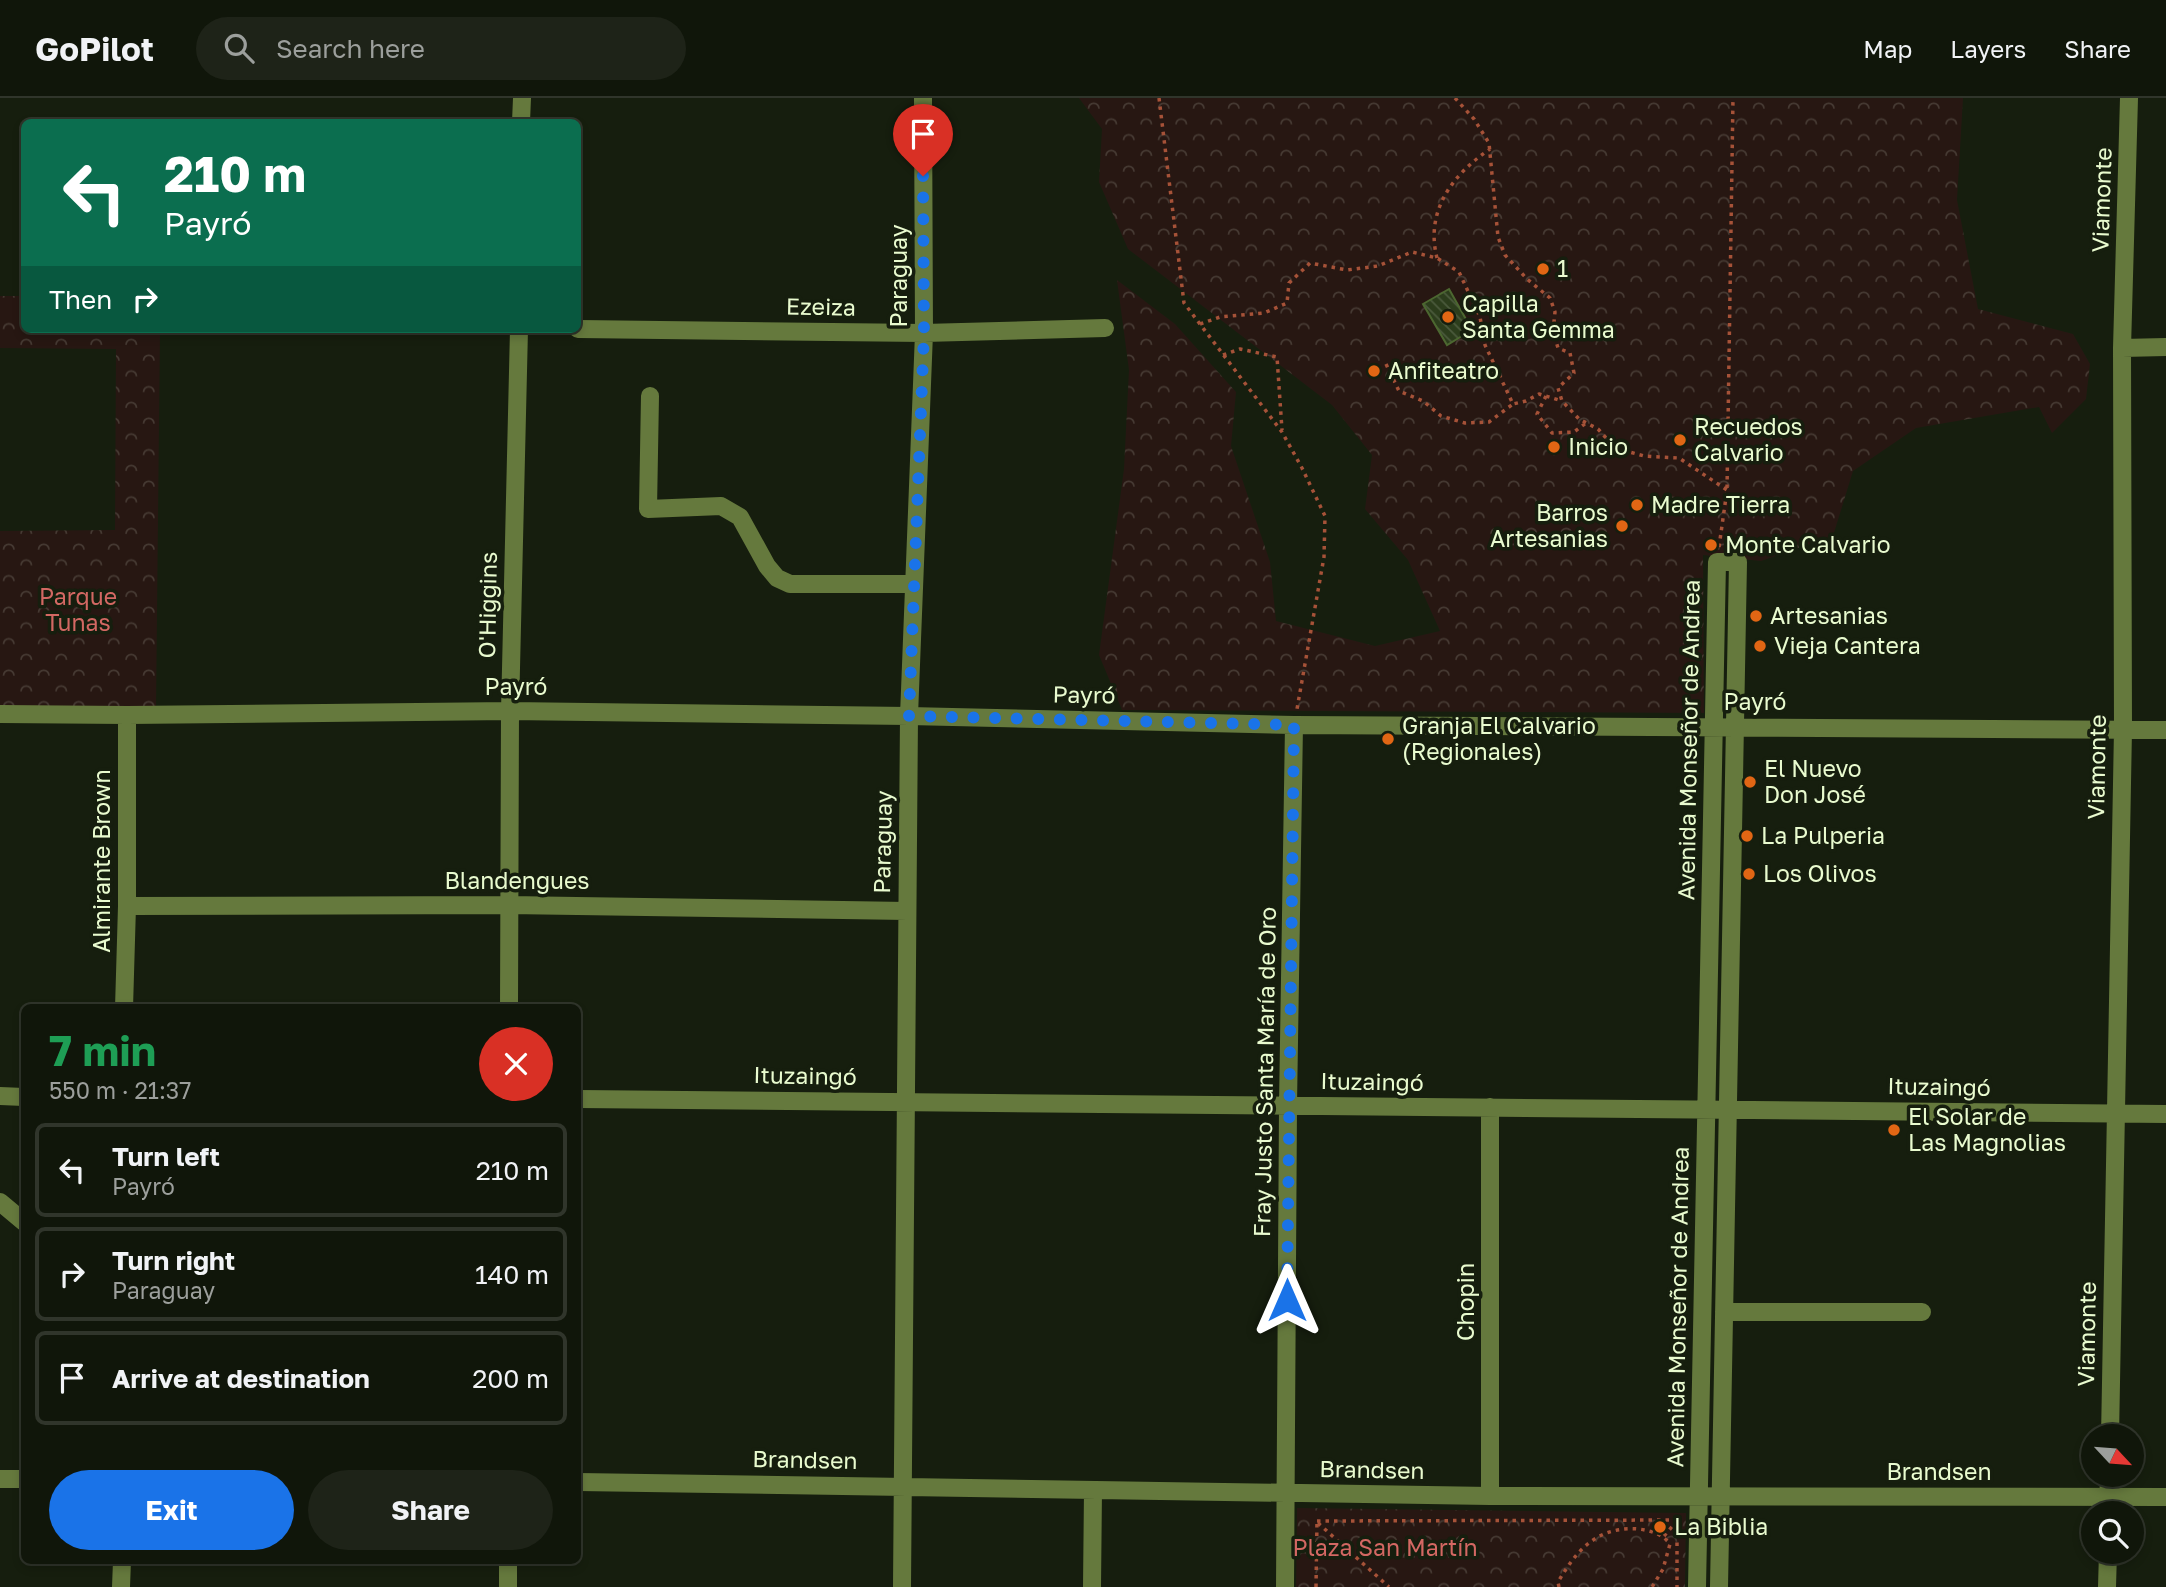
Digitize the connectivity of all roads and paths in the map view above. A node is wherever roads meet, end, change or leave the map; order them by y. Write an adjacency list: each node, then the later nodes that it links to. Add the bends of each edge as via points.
1 (522, 98): 7 (street)
2 (923, 98): 14 (street, Paraguay)
3 (1159, 98): 10 (path, via 1184,303)
4 (1455, 98): 8 (path, via 1474,118)
5 (1734, 98): 25 (path)
6 (2129, 98): 16 (street, Viamonte)
7 (521, 119)
8 (1490, 149): 9 (path, via 1441,199 1432,239); 21 (path, via 1498,237 1505,255 1550,298 1558,348 1570,353 1574,373 1558,388)
9 (1437, 258): 10 (path, via 1412,252 1378,267 1347,270 1310,263 1290,283 1287,303 1264,313 1220,317); 22 (path, via 1459,272 1480,317 1485,345)
10 (1200, 324): 17 (path)
11 (1105, 328): 14 (street, Ezeiza)
12 (581, 329): 14 (street, Ezeiza)
13 (519, 333): 28 (street, O'Higgins)
14 (924, 333): 27 (street, Paraguay)
15 (2166, 347): 16 (street)
16 (2122, 348): 35 (street, Viamonte)
17 (1223, 355): 24 (path); 24 (path, via 1240,349 1277,358)
18 (1386, 364): 22 (path, via 1399,391 1465,423 1489,422)
19 (650, 396): 27 (street, via 648,509 721,506 740,517 767,566 790,584)
20 (1546, 396): 21 (path); 22 (path, via 1539,394); 23 (path, via 1537,414 1552,433 1574,432)
21 (1562, 401): 23 (path)
22 (1513, 404)
23 (1586, 423): 25 (path, via 1615,448 1679,458)
24 (1282, 432): 32 (path, via 1325,516 1324,557)
25 (1727, 491): 26 (path)
26 (1717, 562): 33 (street, Avenida Monseñor de Andrea); 34 (street, Avenida Monseñor de Andrea, via 1738,562)
27 (914, 584): 31 (street, Paraguay)
28 (510, 711): 30 (street, Payró); 31 (street, Payró); 37 (street, O'Higgins)
29 (0, 714): 30 (street, Payró)
30 (127, 715): 38 (street, Almirante Brown)
31 (909, 716): 32 (street, Payró); 39 (street, Paraguay)
32 (1294, 725): 33 (street, Payró); 46 (street, Fray Justo Santa María de Oro)
33 (1714, 727): 34 (street, Payró); 48 (street, Avenida Monseñor de Andrea)
34 (1734, 727): 35 (street, Payró); 49 (street, Avenida Monseñor de Andrea)
35 (2123, 729): 36 (street, Payró); 50 (street, Viamonte)
36 (2166, 730)
37 (509, 905): 38 (street, Blandengues); 39 (street, Blandengues); 41 (street, O'Higgins)
38 (127, 906): 40 (street, Almirante Brown)
39 (907, 911): 45 (street, Paraguay)
40 (124, 1004)
41 (509, 1004)
42 (0, 1096): 43 (street)
43 (21, 1097)
44 (581, 1099): 45 (street, Ituzaingó)
45 (905, 1102): 46 (street, Ituzaingó); 60 (street, Paraguay)
46 (1288, 1105): 47 (street, Ituzaingó); 62 (street, Fray Justo Santa María de Oro)
47 (1490, 1107): 48 (street, Ituzaingó); 64 (street, Chopin)
48 (1706, 1109): 49 (street, Ituzaingó); 63 (street, Avenida Monseñor de Andrea)
49 (1727, 1109): 50 (street, Ituzaingó); 54 (street, Avenida Monseñor de Andrea)
50 (2116, 1113): 51 (street, Ituzaingó); 56 (street, Viamonte)
51 (2166, 1114)
52 (0, 1202): 53 (street)
53 (21, 1220)
54 (1724, 1311): 55 (street); 65 (street, Avenida Monseñor de Andrea)
55 (1922, 1312)
56 (2110, 1424)
57 (0, 1479): 58 (street)
58 (21, 1479)
59 (581, 1482): 60 (street, Brandsen)
60 (902, 1485): 61 (street, Brandsen); 77 (street, Paraguay)
61 (1093, 1490): 62 (street, Brandsen); 78 (street)
62 (1285, 1494): 64 (street, Brandsen); 79 (street, Fray Justo Santa María de Oro)
63 (1699, 1495): 64 (street, Brandsen); 65 (street, Brandsen); 85 (street, Avenida Monseñor de Andrea)
64 (1490, 1496)
65 (1721, 1496): 68 (street, Brandsen); 86 (street, Avenida Monseñor de Andrea)
66 (2166, 1497): 67 (street, Brandsen)
67 (2138, 1501)
68 (2081, 1504)
69 (1677, 1520): 70 (path); 71 (path); 84 (path)
70 (1317, 1521): 80 (path); 81 (path)
71 (1664, 1536): 82 (path, via 1629,1529 1599,1536 1570,1561); 83 (path, via 1671,1544)
72 (122, 1564): 75 (street)
73 (508, 1564): 76 (street)
74 (2108, 1564): 87 (street)
75 (121, 1587)
76 (508, 1587)
77 (902, 1587)
78 (1092, 1587)
79 (1285, 1587)
80 (1316, 1587)
81 (1389, 1587)
82 (1559, 1587)
83 (1652, 1587)
84 (1677, 1587)
85 (1697, 1587)
86 (1719, 1587)
87 (2107, 1587)

